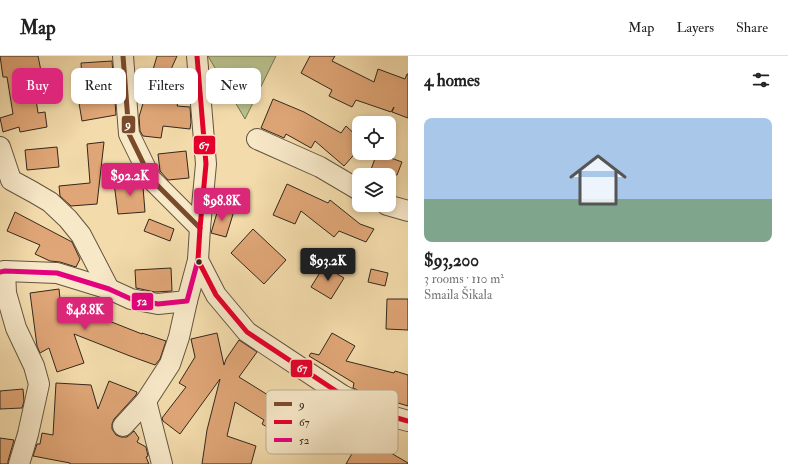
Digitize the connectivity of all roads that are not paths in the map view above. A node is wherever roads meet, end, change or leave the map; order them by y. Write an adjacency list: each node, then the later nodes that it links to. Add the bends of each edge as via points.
1 (123, 56): 9 (street, via 129,134 151,178)
2 (197, 56): 9 (street, via 206,164)
3 (257, 139): 6 (street, via 320,167)
4 (0, 147): 5 (street)
5 (5, 180): 12 (street, via 34,192 68,218 81,235)
6 (352, 186)
7 (396, 208): 8 (street)
8 (408, 211)
9 (200, 228): 10 (street)
10 (198, 260): 13 (street); 14 (street, via 216,295 247,332)
11 (3, 272): 12 (street, via 57,273); 19 (street, via 16,328 34,366 39,384)
12 (109, 289): 13 (street, via 131,299 158,304)
13 (187, 301): 15 (street, via 170,364)
14 (334, 390)
15 (146, 401): 18 (street); 20 (street)
16 (398, 418): 17 (street)
17 (408, 421)
18 (123, 426)
19 (19, 464)
20 (162, 464)

